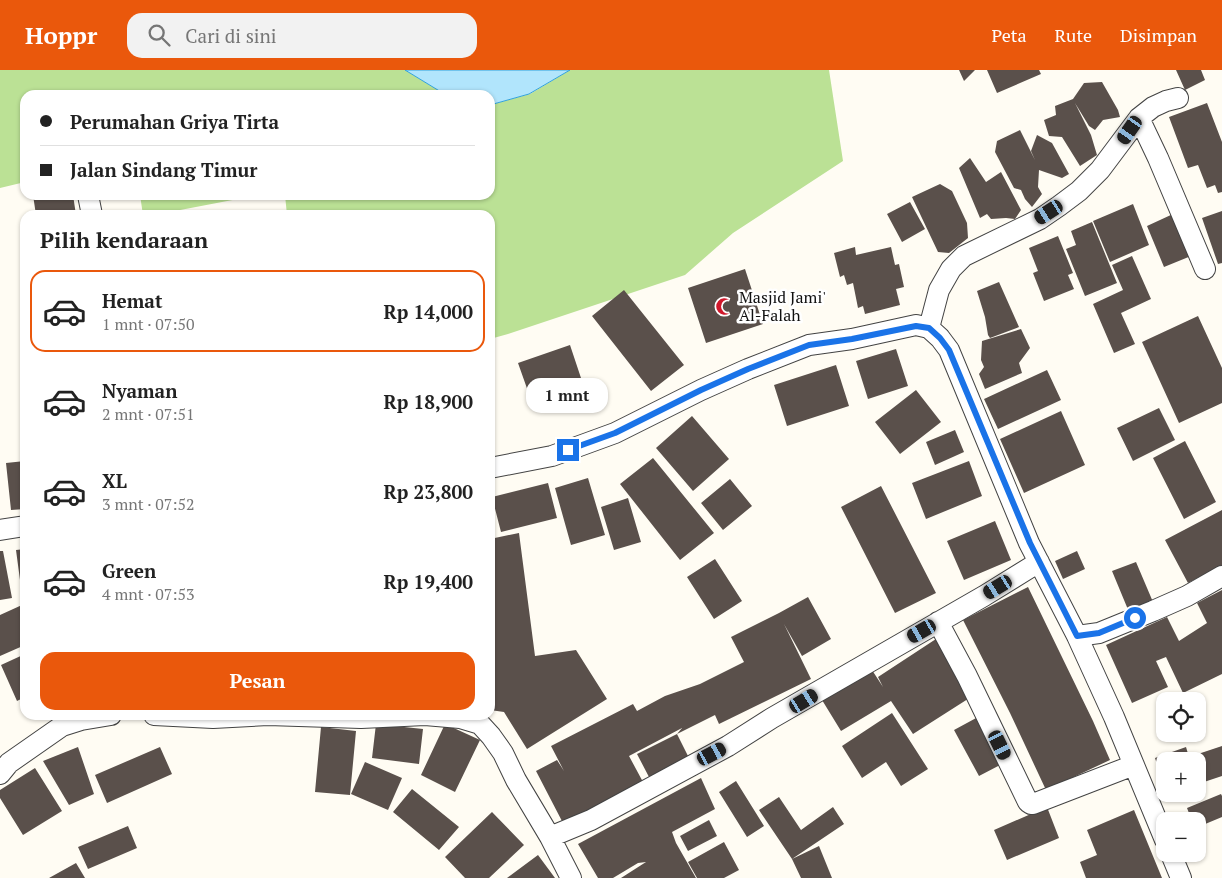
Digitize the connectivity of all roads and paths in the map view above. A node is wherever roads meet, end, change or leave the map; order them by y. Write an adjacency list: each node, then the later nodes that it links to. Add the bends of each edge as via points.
1 (1178, 98): 2 (street, via 1153,107)
2 (1139, 118): 3 (street); 4 (street, via 1100,170 1079,190 1040,219 964,256 951,269 939,290)
3 (1204, 269)
4 (929, 328): 5 (street, via 916,326 809,345 701,390 615,433 552,456); 8 (street, via 949,350)
5 (495, 467)
6 (20, 527): 7 (street)
7 (0, 530)
8 (1039, 562): 10 (street); 11 (street)
9 (1222, 576): 11 (street, via 1153,611 1099,633)
10 (938, 622): 14 (street, via 1030,804); 17 (street, via 728,746 591,820)
11 (1077, 636): 14 (street)
12 (74, 720): 15 (street, via 10,763)
13 (467, 720): 17 (street, via 480,724 491,736)
14 (1134, 765): 16 (street)
15 (0, 774)
16 (1156, 818)
17 (550, 837): 19 (street)
18 (1174, 862): 20 (street)
19 (571, 878)
20 (1181, 878)

